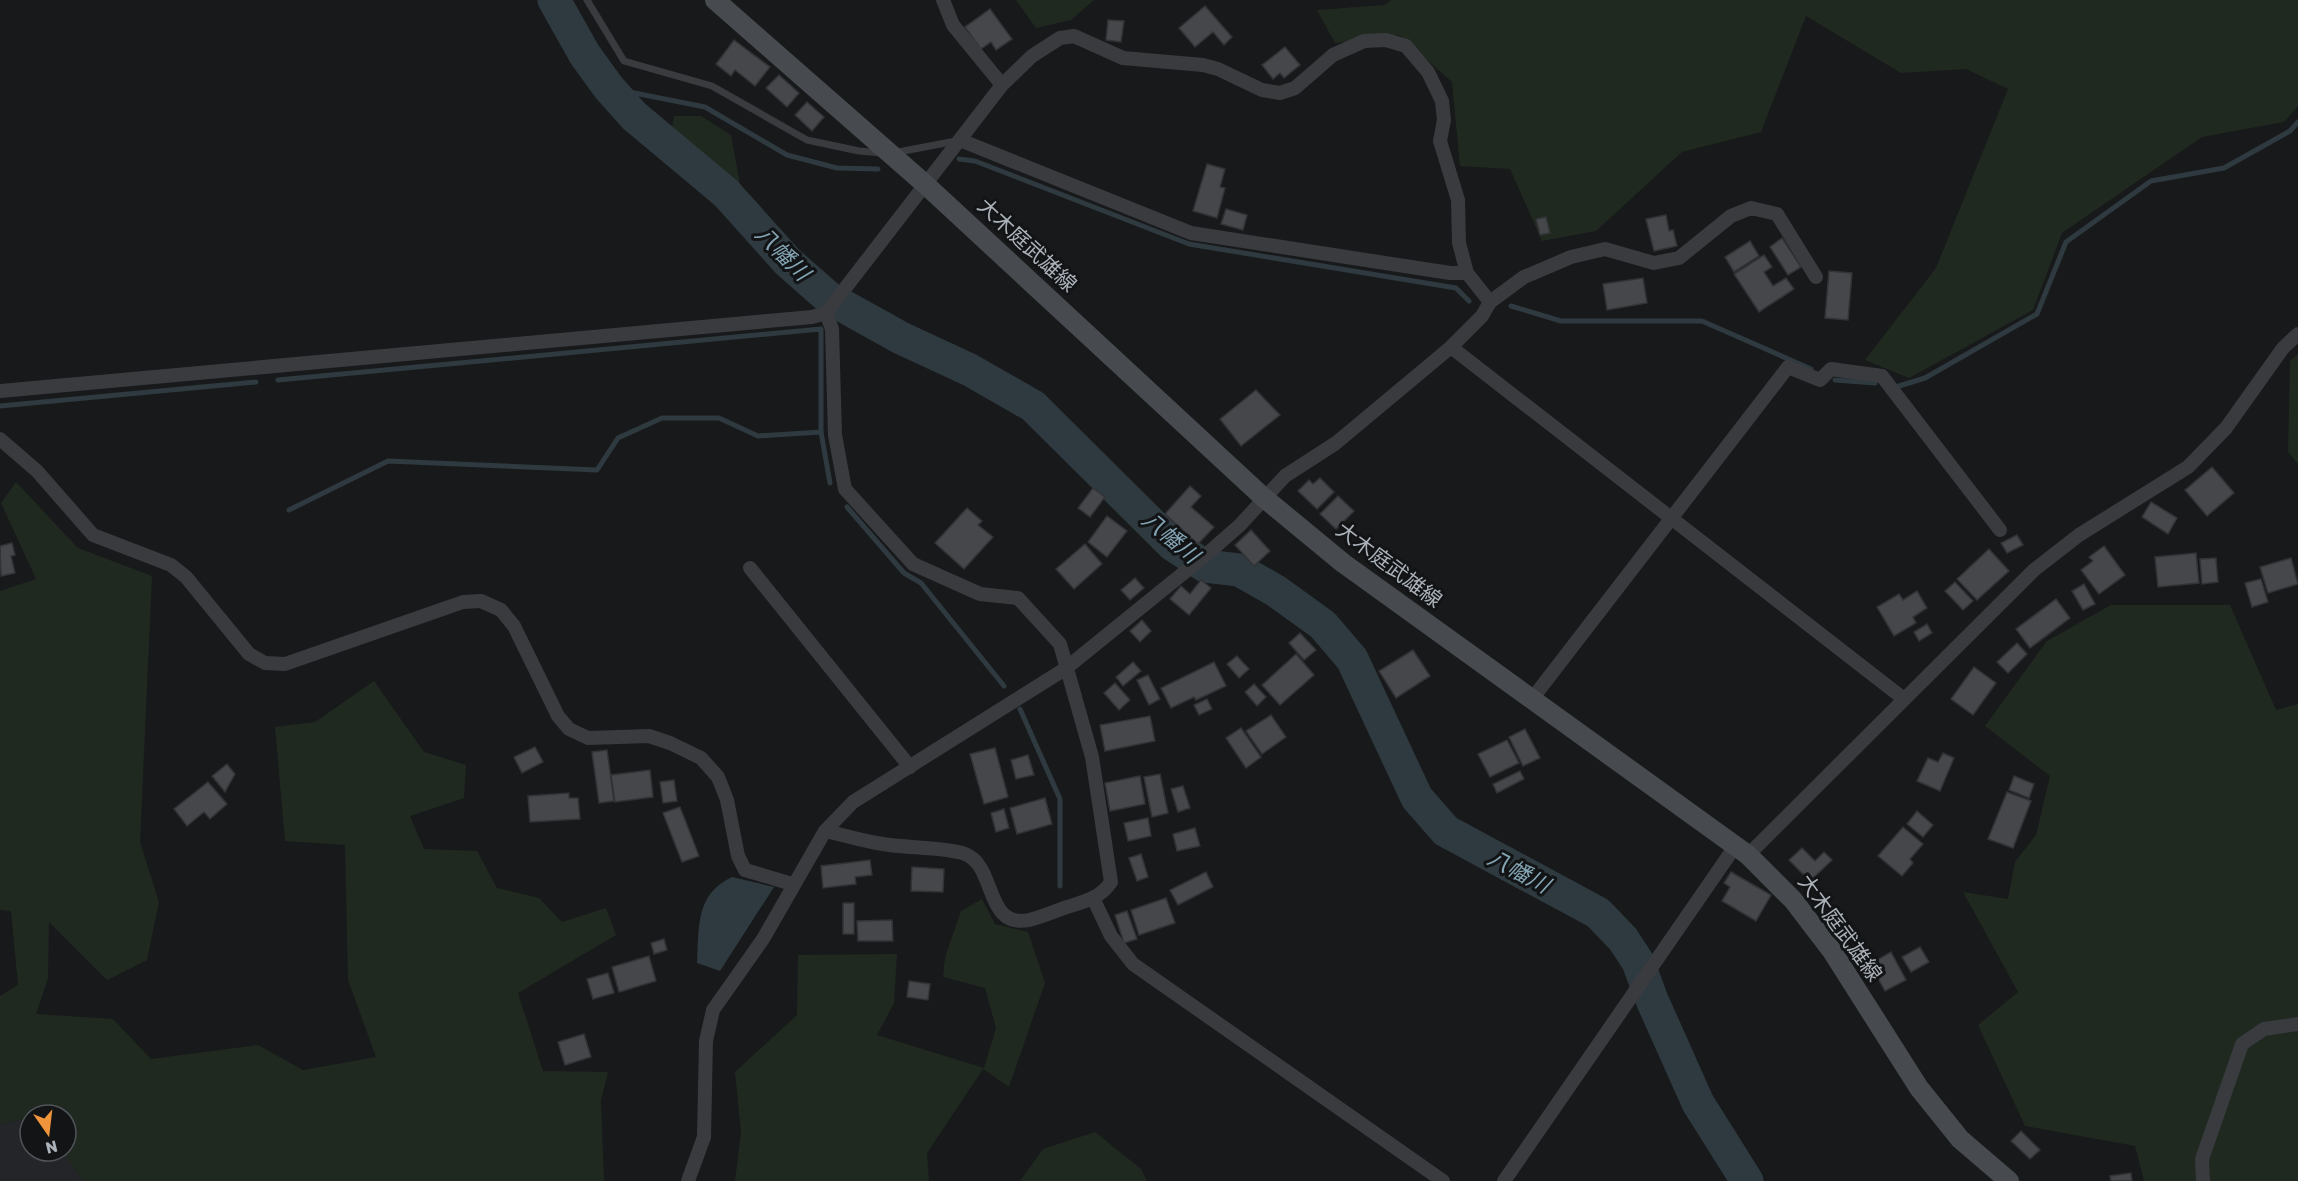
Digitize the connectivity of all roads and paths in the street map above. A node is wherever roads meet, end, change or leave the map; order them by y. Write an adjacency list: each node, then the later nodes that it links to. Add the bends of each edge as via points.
1 (587, 0): 6 (lane, via 624,61 712,86 807,140)
2 (715, 0): 6 (main road, 大木庭武雄線)
3 (943, 0): 4 (street, via 952,25)
4 (1002, 85): 5 (street); 8 (street, via 1032,56 1060,38 1074,36 1123,58 1203,65 1262,90 1280,93 1295,88 1333,55 1364,41 1386,40 1406,46 1428,72 1442,101 1440,141 1458,200 1459,243)
5 (960, 140): 6 (lane); 7 (street); 8 (street, via 1191,233)
6 (890, 153): 7 (main road, 大木庭武雄線)
7 (926, 185): 11 (street); 16 (main road, 大木庭武雄線)
8 (1467, 273): 10 (street)
9 (1816, 277): 10 (street, via 1777,214 1751,208 1731,216 1679,258 1654,263 1605,249 1571,256 1524,277)
10 (1490, 302): 13 (street, via 1482,316)
11 (826, 313): 14 (street); 20 (street, via 832,329 835,435 845,489 913,564 980,594 1018,598 1060,644)
12 (2298, 334): 22 (street, via 2283,348 2226,428 2188,467 2079,535 2034,570)
13 (1451, 347): 16 (street, via 1336,443 1285,476); 17 (street)
14 (0, 391)
15 (0, 439): 26 (street, via 37,471 93,535 171,565 186,577 249,654 264,663 285,664 463,602 481,602 501,610 514,626 558,716 569,729 588,738 649,736 701,758 718,777 745,870)
16 (1263, 497): 20 (street, via 1240,525 1207,554); 21 (main road, 大木庭武雄線, via 1343,563)
17 (1672, 518): 18 (street, via 1788,367 1820,380 1831,369 1882,376); 21 (street); 22 (street)
18 (2000, 530)
19 (750, 568): 23 (street)
20 (1065, 669): 23 (street); 27 (street, via 1092,757 1111,882)
21 (1532, 699): 25 (main road, 大木庭武雄線)
22 (1904, 699): 25 (street)
23 (910, 767): 24 (street, via 853,802)
24 (825, 831): 26 (street); 27 (street, via 882,844 966,854 981,867 995,904 1015,920 1028,920)
25 (1742, 850): 31 (street, via 1636,990); 32 (main road, 大木庭武雄線, via 1793,900 1832,951 1926,1097 1960,1139)
26 (792, 884): 29 (street, via 763,939 713,1010 706,1041 704,1137)
27 (1093, 898): 30 (street, via 1111,936 1133,964)
28 (2298, 1024): 33 (street, via 2264,1029 2242,1044 2202,1159)
29 (688, 1181)
30 (1443, 1181)
31 (1504, 1181)
32 (2009, 1181)
33 (2204, 1181)

